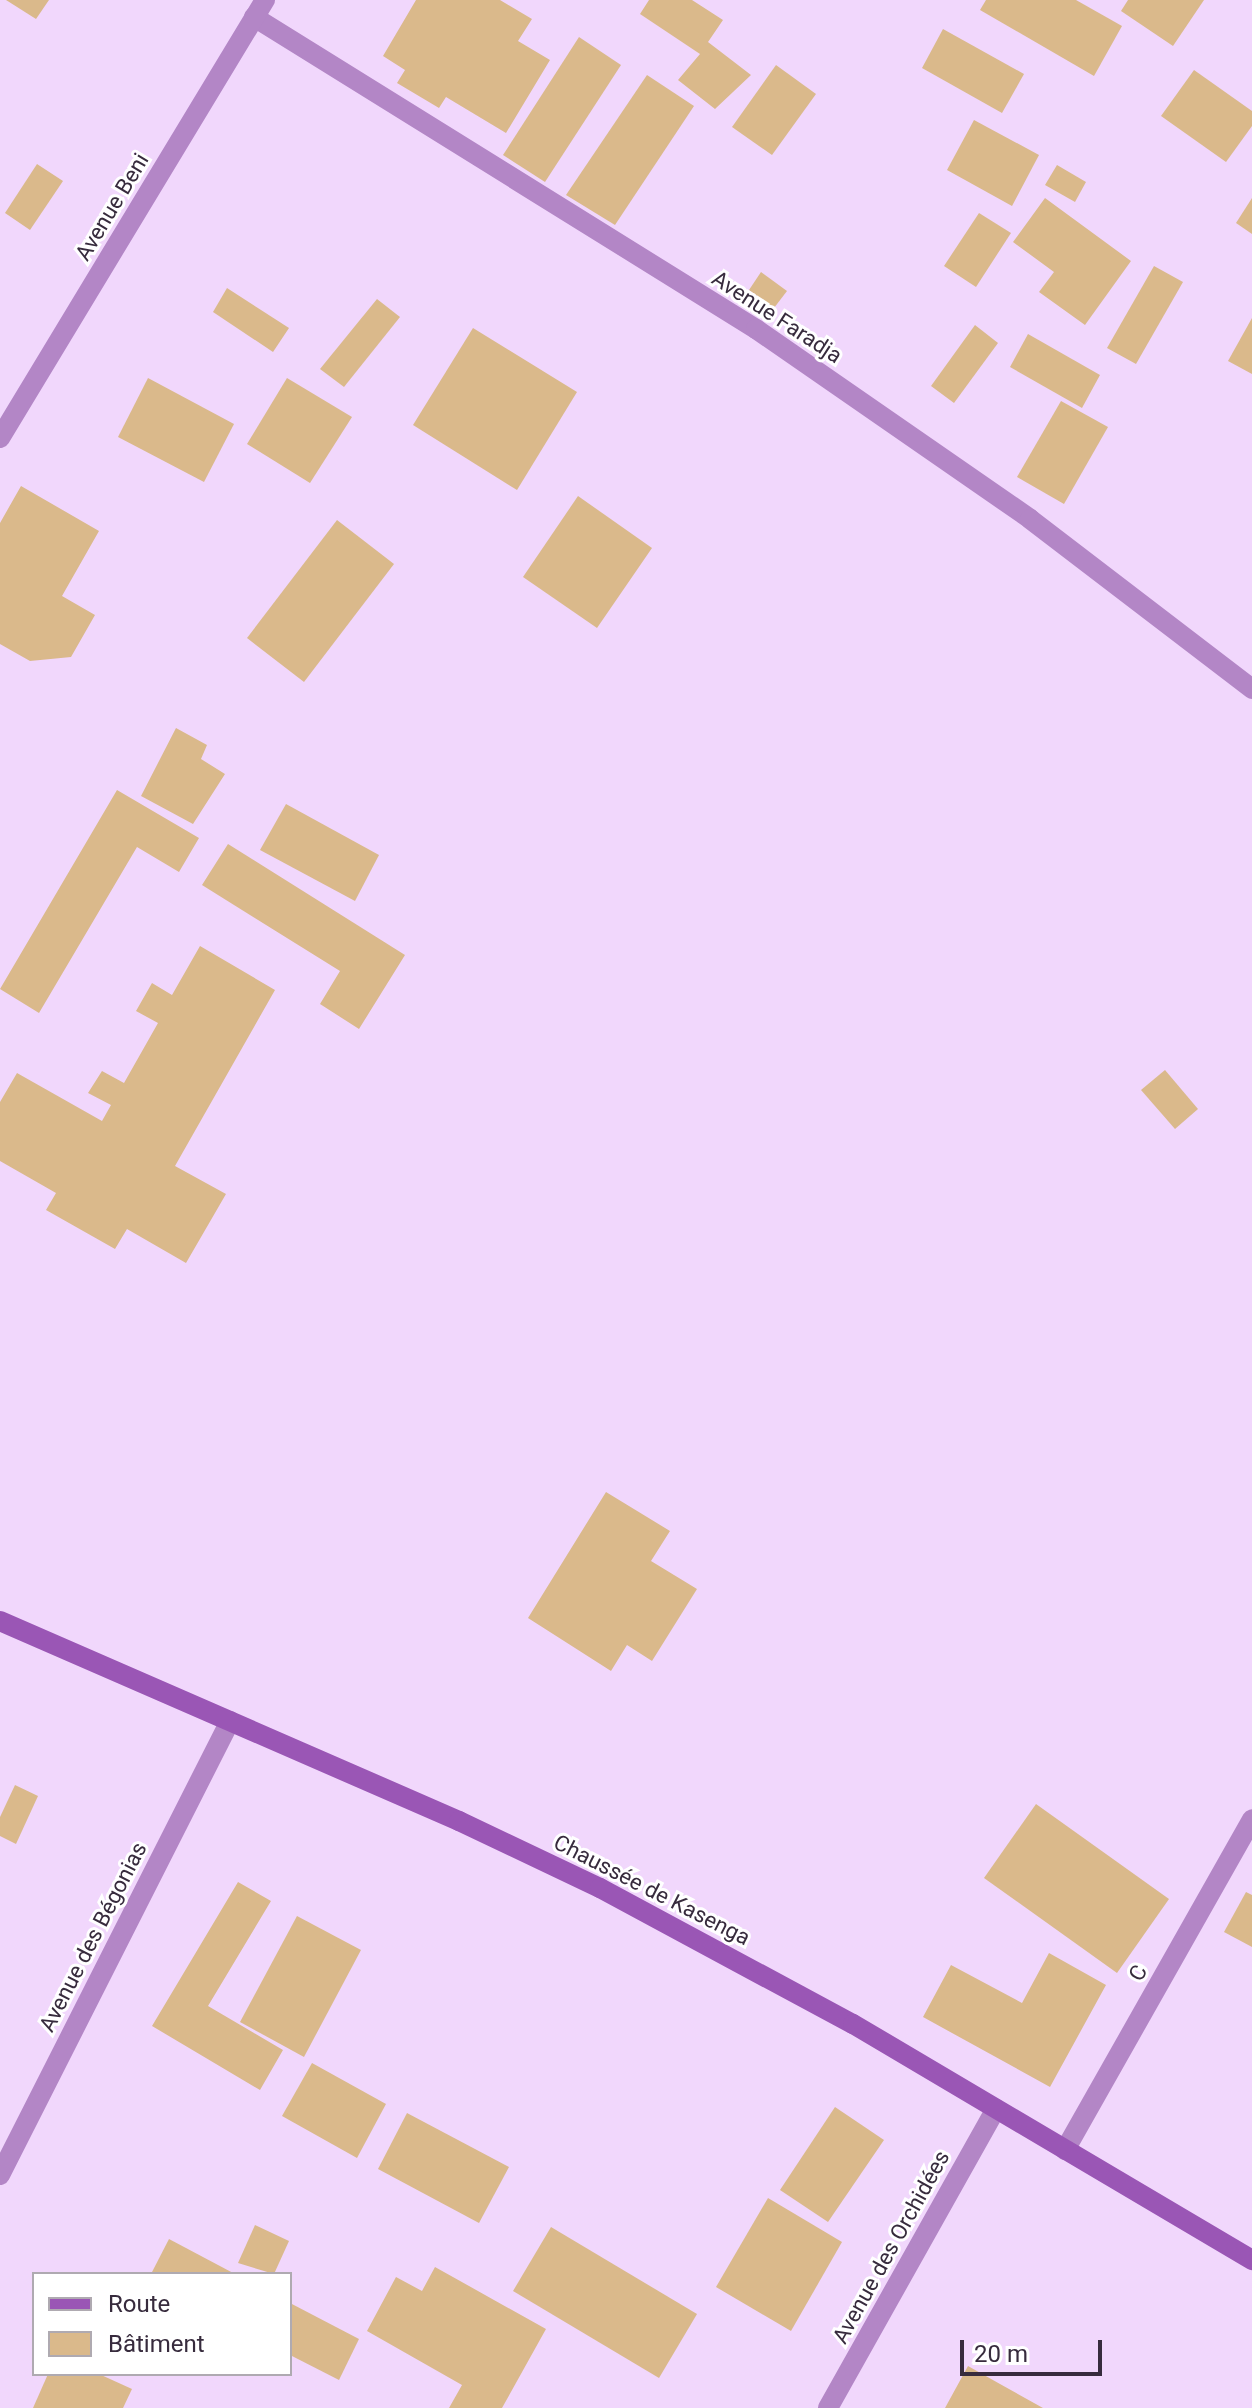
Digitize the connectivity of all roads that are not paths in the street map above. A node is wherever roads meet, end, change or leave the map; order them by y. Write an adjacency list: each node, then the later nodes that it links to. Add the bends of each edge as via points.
1 (260, 8): 2 (street, Avenue Beni); 3 (street, Avenue Faradja, via 756,329 1030,519)
2 (0, 438)
3 (1252, 689)
4 (0, 1621): 5 (main road, Chaussée de Kasenga)
5 (230, 1721): 7 (main road, Chaussée de Kasenga, via 600,1888 853,2024); 9 (street, Avenue des Bégonias)
6 (1252, 1819): 8 (street, C)
7 (996, 2109): 8 (main road, Chaussée de Kasenga); 11 (street, Avenue des Orchidées)
8 (1065, 2150): 10 (main road, Chaussée de Kasenga)
9 (0, 2175)
10 (1252, 2260)
11 (828, 2408)

